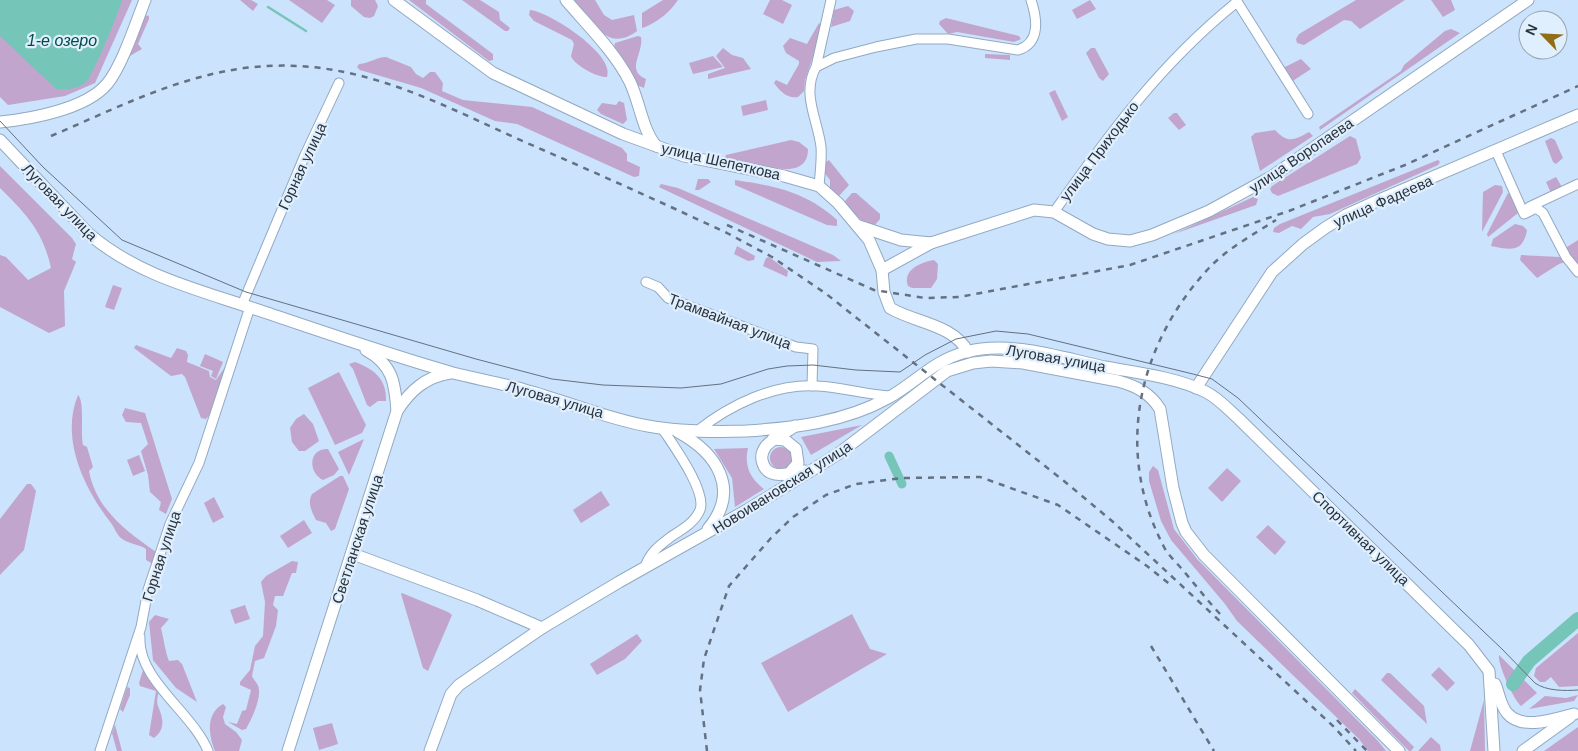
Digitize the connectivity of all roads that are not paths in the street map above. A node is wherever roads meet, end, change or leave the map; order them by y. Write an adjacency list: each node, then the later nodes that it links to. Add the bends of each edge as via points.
1 (145, 0): 13 (main road, via 113,75 101,91 60,110)
2 (394, 0): 14 (main road, улица Шепеткова, via 493,73)
3 (566, 0): 11 (main road, via 616,60 630,82)
4 (831, 0): 8 (street)
5 (1031, 0): 8 (street, via 1035,36 1018,50 948,39 916,40 876,46 834,58)
6 (1528, 0): 21 (main road, улица Воропаева, via 1271,176 1209,211 1143,238 1120,242 1093,234)
7 (1236, 1): 10 (street); 21 (street, улица Приходько, via 1148,86)
8 (816, 67): 19 (street, via 811,81 810,102 821,147)
9 (339, 83): 27 (street, Горная улица, via 302,164)
10 (1308, 114)
11 (643, 116): 14 (main road, via 641,130 637,135); 16 (main road, via 647,132)
12 (1578, 116): 17 (main road, улица Фадеева)
13 (0, 122)
14 (629, 136): 16 (main road, улица Шепеткова)
15 (0, 140): 27 (main road, Луговая улица, via 104,247 141,269)
16 (658, 147): 19 (main road, улица Шепеткова, via 684,156)
17 (1496, 152): 20 (street); 33 (main road, улица Фадеева, via 1346,215 1303,244 1272,272)
18 (1578, 184): 20 (street)
19 (818, 186): 22 (main road, улица Шепеткова)
20 (1522, 210): 25 (street, via 1524,214 1536,208 1543,213 1562,250)
21 (1054, 212): 23 (main road, улица Приходько, via 1034,210)
22 (859, 226): 23 (main road, улица Приходько, via 902,240); 24 (main road, улица Шепеткова)
23 (931, 243): 24 (main road, улица Приходько)
24 (882, 270): 29 (main road, улица Шепеткова, via 884,292 890,308 953,334 963,342)
25 (1578, 272)
26 (646, 282): 32 (street, Трамвайная улица, via 658,287 668,298 796,347 812,349)
27 (246, 306): 28 (main road, Луговая улица); 48 (street, Горная улица, via 199,463 170,524 148,590)
28 (353, 342): 30 (main road, Луговая улица); 35 (main road, Светланская улица, via 371,352 395,380)
29 (968, 352): 31 (main road, Луговая улица, via 993,348 1023,350); 34 (main road, Луговая улица, via 936,363)
30 (454, 373): 35 (main road, via 420,384); 37 (main road, Луговая улица)
31 (1156, 377): 33 (main road, Спортивная улица)
32 (812, 386): 34 (street); 40 (street, via 787,389 745,401 712,419)
33 (1196, 388): 50 (main road, Спортивная улица, via 1212,395 1239,419 1469,645)
34 (891, 396): 36 (main road, Луговая улица, via 849,416)
35 (397, 411): 46 (main road, Светланская улица)
36 (796, 426): 39 (main road, Луговая улица); 41 (main road)
37 (662, 428): 38 (main road, Луговая улица); 47 (street, via 696,487 701,506 694,520 650,554)
38 (674, 429): 40 (main road, Луговая улица); 45 (main road, via 703,448 715,464 724,485 720,512)
39 (747, 431): 40 (main road, Луговая улица); 41 (main road)
40 (697, 432)
41 (776, 440): 43 (main road, via 790,442 796,449 798,463); 43 (main road, via 764,450 764,466 776,475)
42 (811, 470): 43 (main road); 44 (main road, Новоивановская улица); 56 (main road, Новоивановская улица, via 846,448 947,371 973,363 1023,363 1132,385 1154,399 1160,409 1173,488 1186,532 1204,555)
43 (788, 474): 44 (main road)
44 (775, 492): 45 (main road, Новоивановская улица)
45 (704, 535): 47 (main road, Новоивановская улица)
46 (353, 554): 49 (main road); 54 (main road, Светланская улица)
47 (645, 567): 49 (main road, Новоивановская улица)
48 (141, 627): 52 (street, Горная улица); 53 (street, via 142,658 199,732)
49 (542, 628): 55 (main road, Новоивановская улица, via 466,680 451,694)
50 (1489, 671): 51 (main road, Спортивная улица, via 1502,706 1512,718 1525,722); 57 (main road)
51 (1576, 713): 58 (main road)
52 (100, 751)
53 (208, 751)
54 (288, 751)
55 (430, 751)
56 (1399, 751)
57 (1494, 751)
58 (1523, 751)

